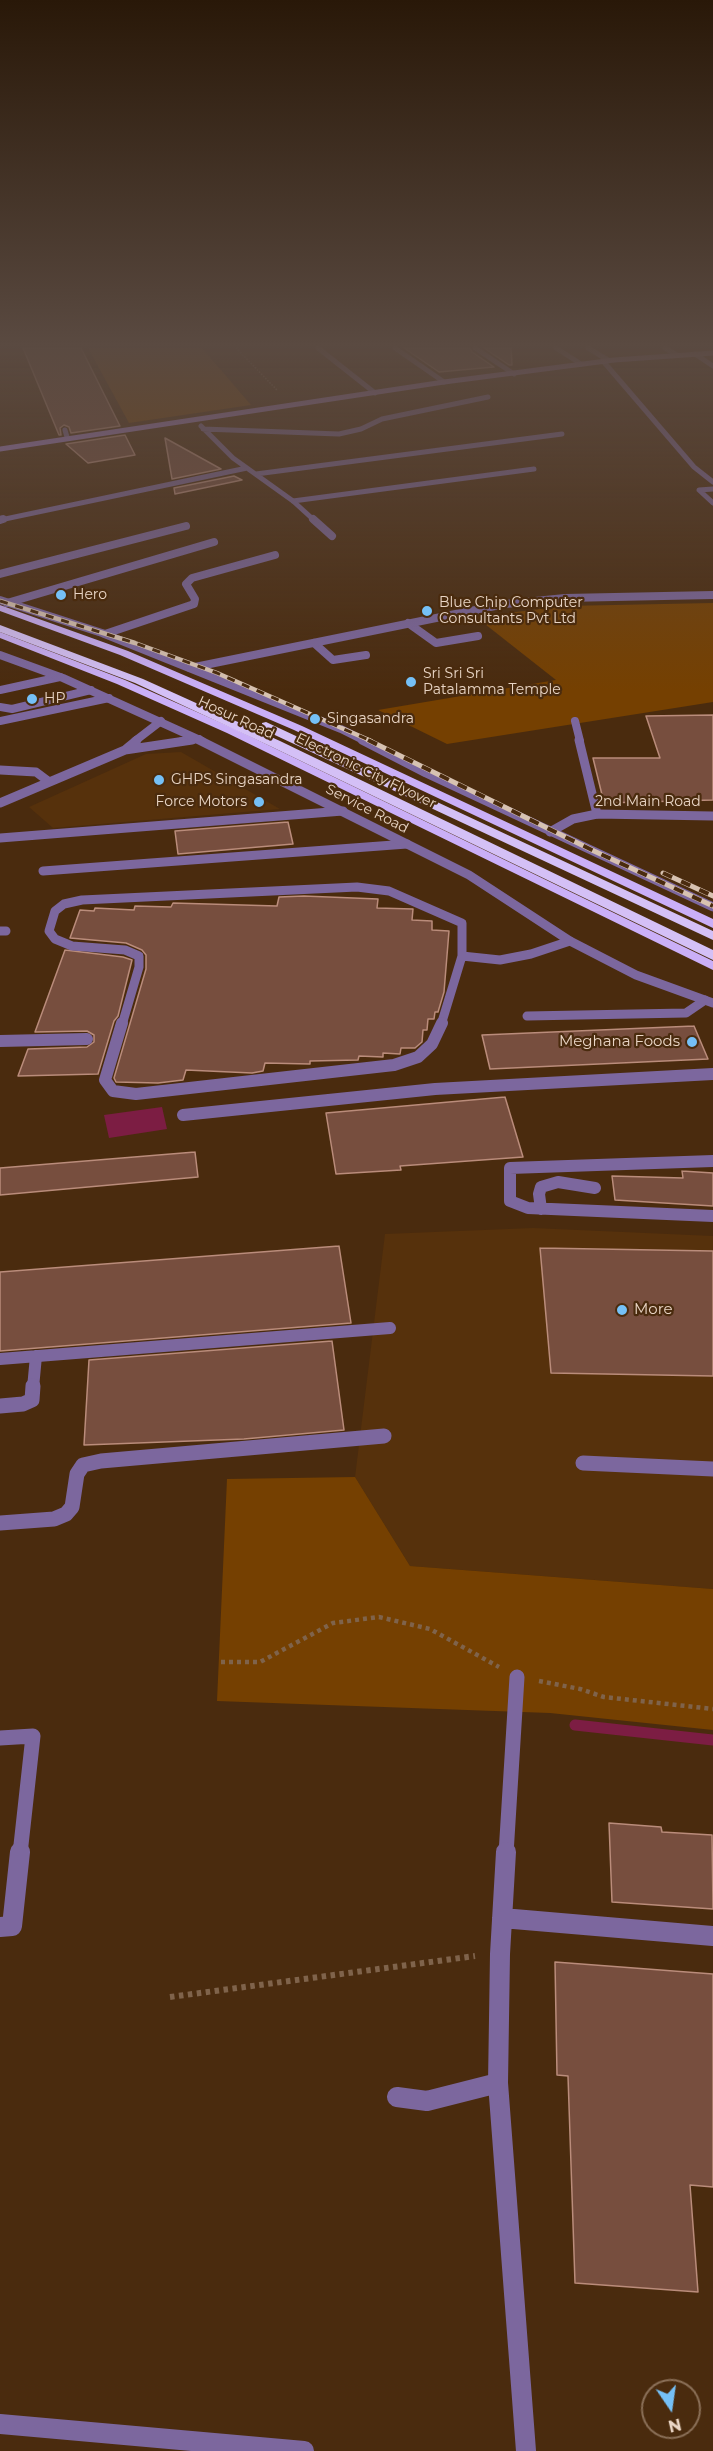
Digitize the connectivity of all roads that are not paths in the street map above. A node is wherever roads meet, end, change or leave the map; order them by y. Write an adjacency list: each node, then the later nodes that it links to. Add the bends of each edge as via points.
1 (239, 462): 4 (street)
2 (345, 462): 6 (street)
3 (690, 462): 7 (street)
4 (247, 468): 6 (street); 11 (street)
5 (534, 469): 9 (street)
6 (256, 474): 9 (street)
7 (713, 482)
8 (713, 489): 10 (street, via 699,490)
9 (292, 501): 13 (street)
10 (713, 503)
11 (0, 520)
12 (186, 526): 16 (street)
13 (332, 536)
14 (214, 542): 18 (street)
15 (274, 555): 23 (street, via 192,578 186,584 194,604)
16 (0, 574)
17 (713, 595): 20 (street, via 565,598 505,604)
18 (2, 604): 23 (street); 50 (highway, Hosur Road, via 288,723)
19 (0, 620): 51 (highway, Electronic City Flyover, via 200,696)
20 (408, 624): 24 (street, via 436,643); 25 (street)
21 (0, 628): 54 (highway, Electronic City Flyover, via 138,681)
22 (0, 634): 55 (highway, Hosur Road, via 231,731)
23 (105, 634): 28 (street)
24 (478, 636)
25 (314, 643): 27 (street, via 333,660); 28 (street)
26 (0, 655): 29 (street, Service Road)
27 (366, 655)
28 (190, 668): 45 (street, via 341,729)
29 (60, 677): 30 (street); 31 (street, Service Road)
30 (0, 690)
31 (91, 690): 32 (street, Service Road); 33 (street, via 12,709)
32 (109, 698): 34 (street, Service Road); 35 (street)
33 (0, 707)
34 (161, 720): 37 (street, Service Road); 38 (street)
35 (0, 721)
36 (575, 721): 43 (street)
37 (199, 739): 38 (street); 42 (street, Service Road)
38 (125, 750): 40 (street)
39 (0, 770): 40 (street, via 36,772)
40 (48, 781): 41 (street)
41 (0, 802)
42 (342, 812): 46 (street); 47 (street, Service Road)
43 (597, 814): 44 (street, 2nd Main Road); 45 (street, 2nd Main Road, via 573,819)
44 (713, 816)
45 (550, 832): 49 (street)
46 (0, 838)
47 (407, 844): 48 (street); 52 (street, Service Road, via 469,875)
48 (43, 871)
49 (713, 907)
50 (713, 924)
51 (713, 936)
52 (570, 941): 53 (street, via 500,960); 56 (street, Service Road, via 636,975)
53 (462, 956): 53 (street, via 462,923 389,891 357,887 82,900 64,904 55,911 49,931 55,939 72,946 125,950 139,957 105,1080 112,1090 136,1094 394,1065 418,1057 432,1044 445,1016)
54 (713, 956)
55 (713, 966)
56 (709, 1001): 57 (street, via 686,1013)
57 (527, 1016)
58 (87, 1039): 59 (street)
59 (0, 1041)
60 (713, 1074): 61 (street, via 435,1089)
61 (183, 1115)
62 (713, 1161): 64 (street, via 510,1168 510,1202)
63 (594, 1188): 64 (street, via 558,1182 541,1187)
64 (541, 1209): 65 (street)
65 (713, 1216)
66 (390, 1328): 67 (street)
67 (36, 1356): 68 (street); 69 (street, via 32,1400)
68 (0, 1359)
69 (0, 1406)
70 (384, 1436): 73 (street, via 100,1461 83,1465 77,1474 72,1507 66,1514 45,1520)
71 (583, 1463): 72 (street)
72 (713, 1469)
73 (0, 1523)
74 (517, 1677): 76 (street)
75 (0, 1738): 77 (street, via 33,1736 12,1926)
76 (502, 1918): 78 (street); 79 (street)
77 (0, 1927)
78 (713, 1936)
79 (498, 2083): 80 (street, via 427,2102); 83 (street)
80 (397, 2097)
81 (0, 2424): 82 (street)
82 (304, 2451)
83 (526, 2451)

